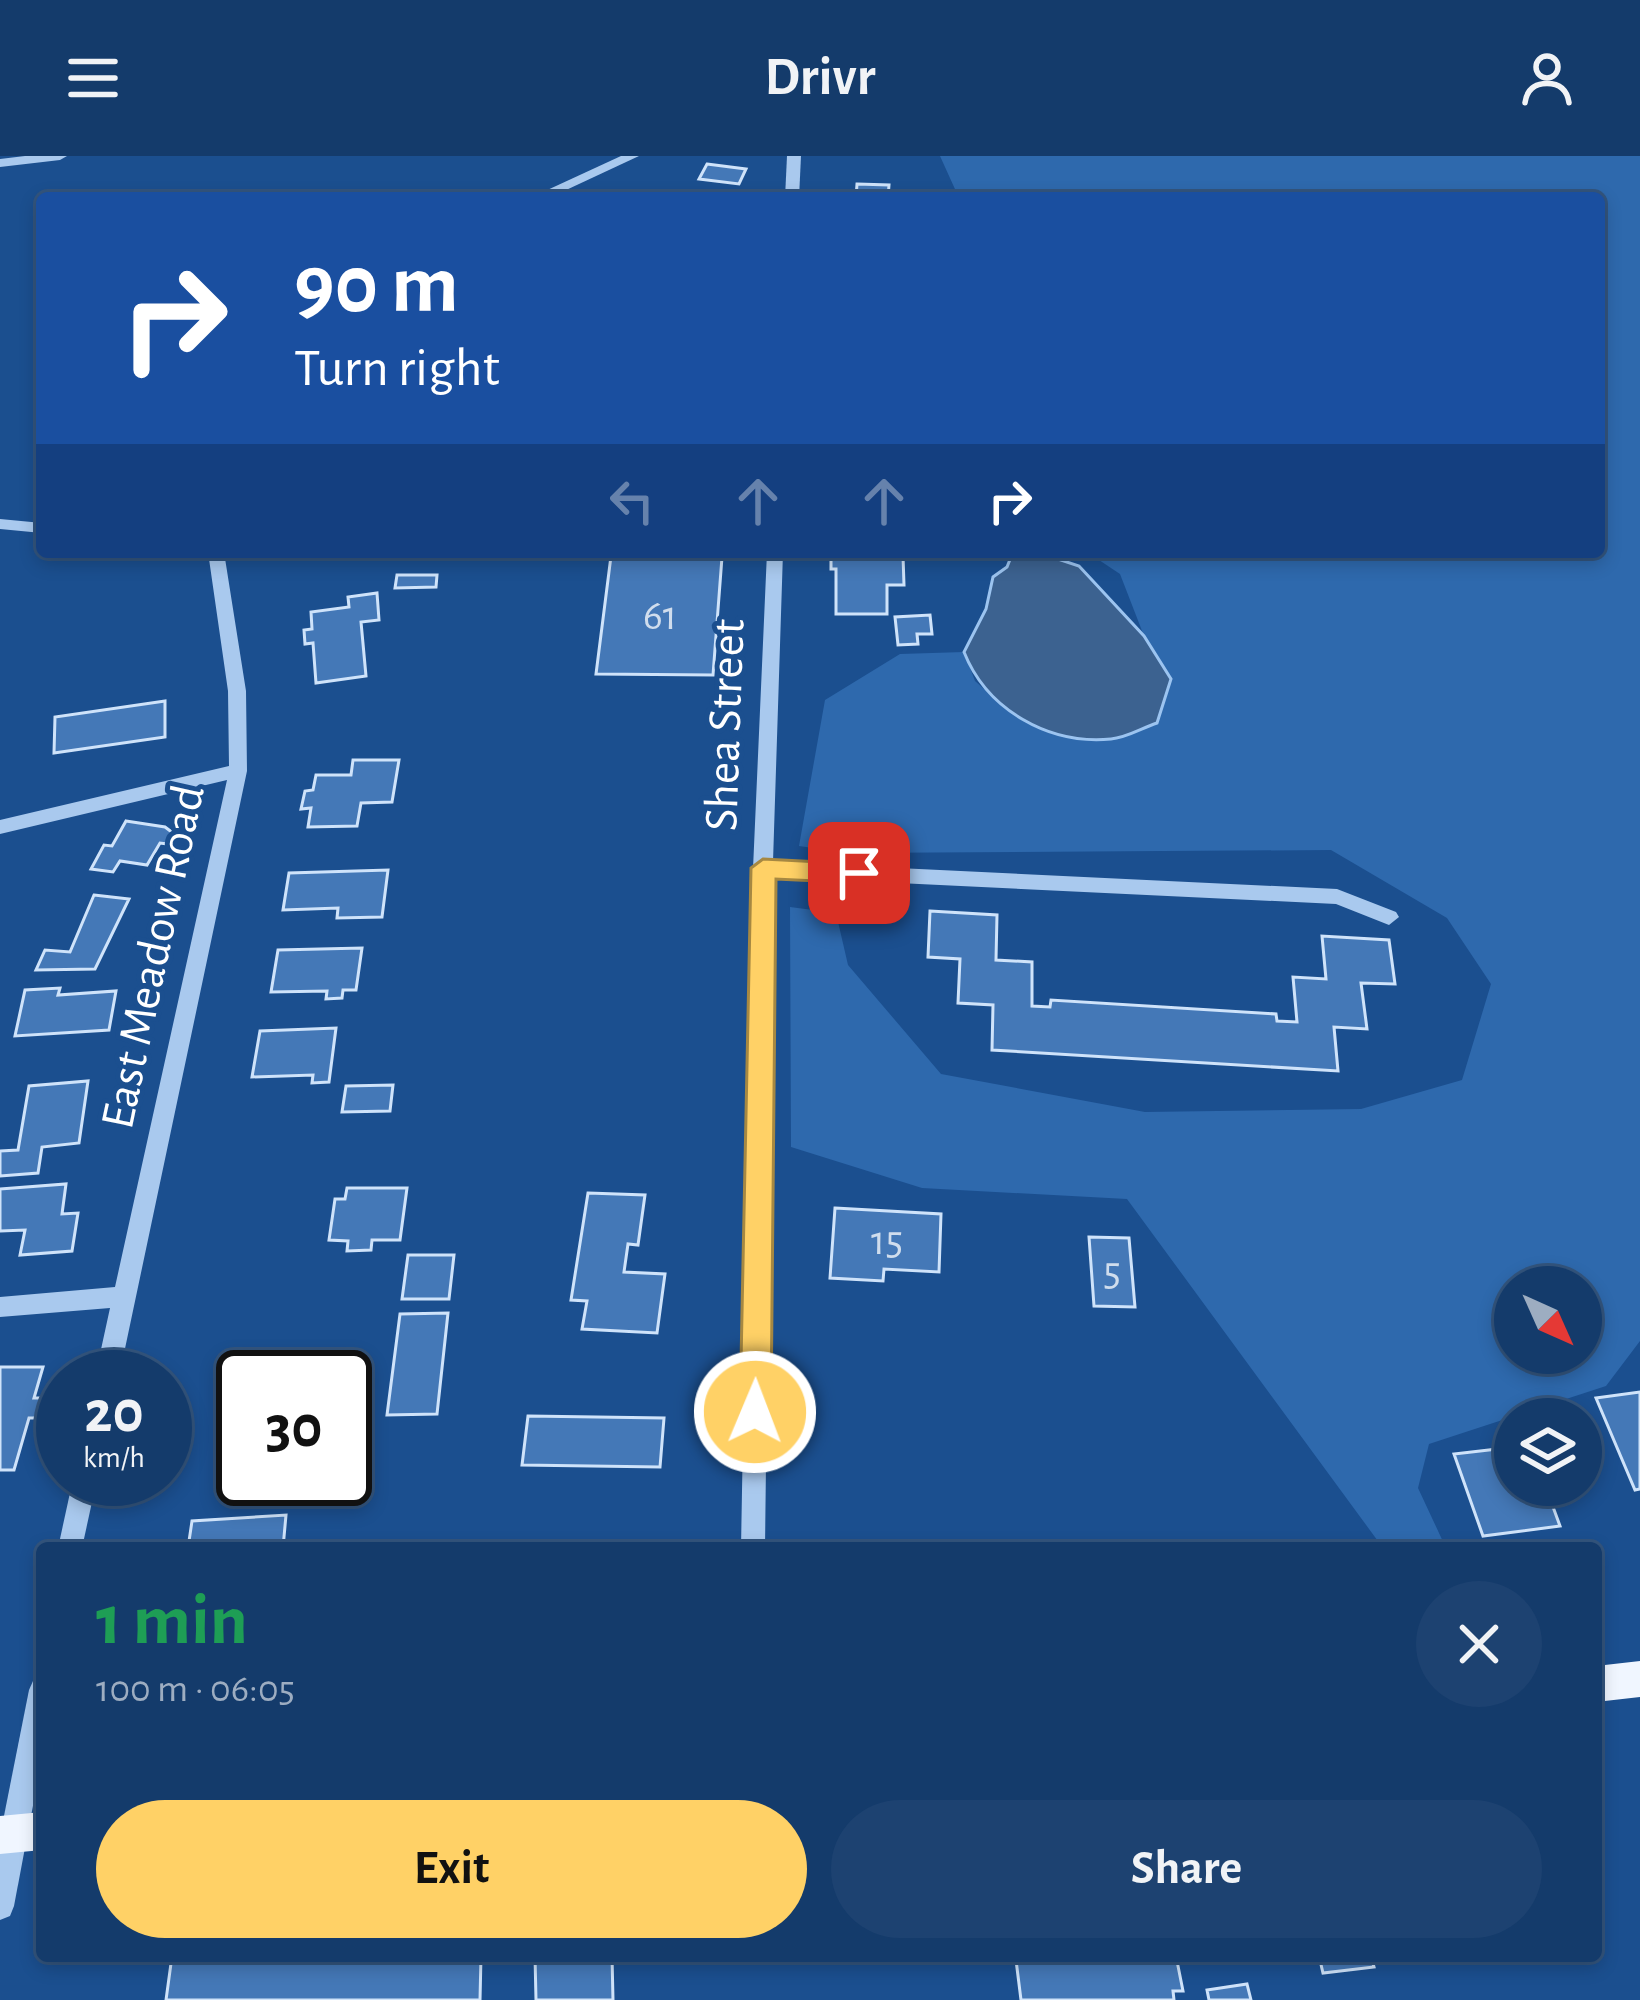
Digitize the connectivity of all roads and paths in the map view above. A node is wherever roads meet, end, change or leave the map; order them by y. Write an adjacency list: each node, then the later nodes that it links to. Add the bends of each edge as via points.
1 (60, 156): 4 (street)
2 (632, 156): 5 (street)
3 (794, 156): 6 (street)
4 (0, 164)
5 (551, 192)
6 (792, 192)
7 (0, 524): 8 (street)
8 (36, 527)
9 (217, 558): 11 (street, East Meadow Road, via 237,691)
10 (775, 558): 13 (street, Shea Street)
11 (238, 771): 12 (street); 15 (street, East Meadow Road)
12 (0, 826)
13 (763, 868): 14 (street, via 1337,897); 20 (street, Shea Street)
14 (1389, 917)
15 (124, 1297): 16 (street); 17 (street, East Meadow Road)
16 (0, 1306)
17 (112, 1350)
18 (79, 1506): 19 (street)
19 (71, 1542)
20 (753, 1542)
21 (1640, 1679): 22 (main road)
22 (1602, 1683)
23 (36, 1726): 24 (street)
24 (18, 1833): 25 (street)
25 (0, 1906)

